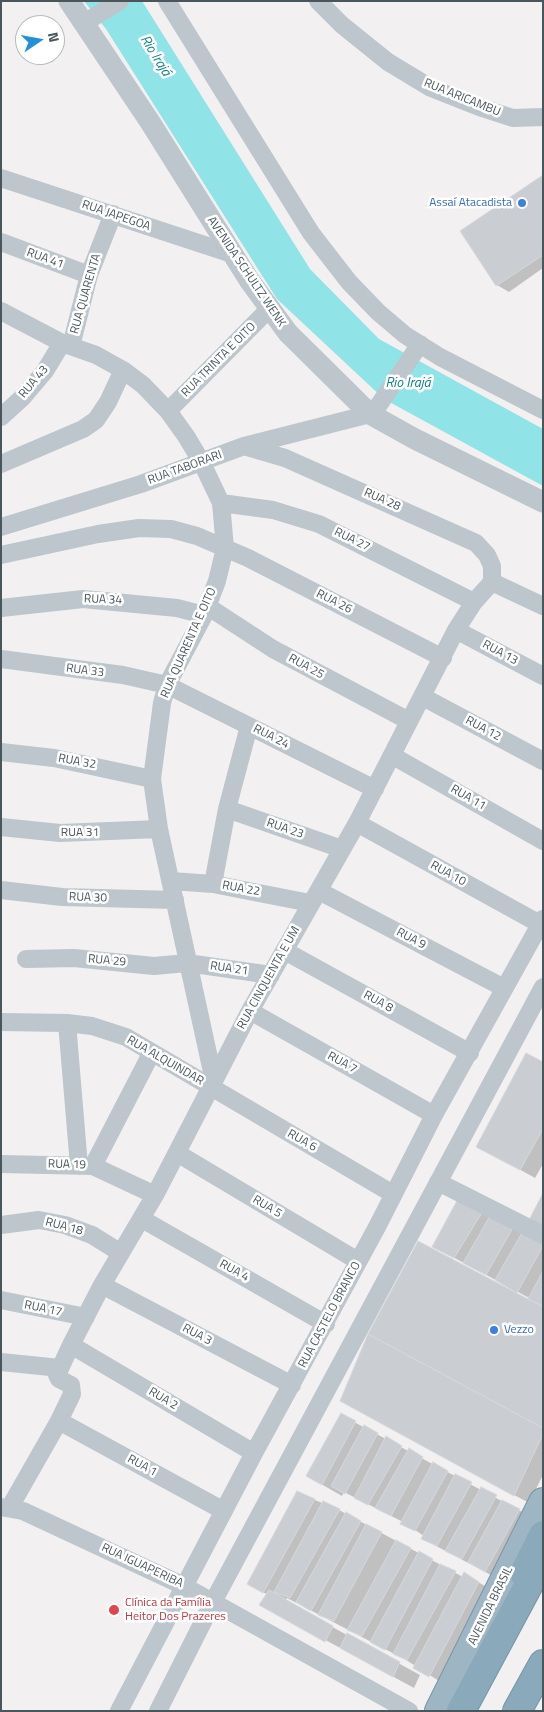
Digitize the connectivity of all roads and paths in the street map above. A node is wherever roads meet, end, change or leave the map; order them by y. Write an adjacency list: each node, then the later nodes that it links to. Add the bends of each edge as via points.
1 (69, 1): 5 (street, AVENIDA SCHULTZ WENK)
2 (120, 1): 5 (street)
3 (167, 1): 15 (street, via 311,233 349,282 405,334)
4 (318, 1): 6 (street, RUA ARICAMBU, via 388,62 431,88 513,118)
5 (84, 23): 10 (street, AVENIDA SCHULTZ WENK)
6 (543, 117)
7 (1, 178): 8 (street, RUA JAPEGOA)
8 (113, 214): 10 (street, RUA JAPEGOA); 11 (street, RUA QUARENTA)
9 (1, 242): 11 (street, RUA 41)
10 (232, 254): 12 (street, AVENIDA SCHULTZ WENK)
11 (89, 275): 14 (street, RUA QUARENTA)
12 (269, 309): 17 (street, AVENIDA SCHULTZ WENK, via 288,333); 19 (street, RUA TRINTA E OITO)
13 (1, 311): 14 (street, RUA QUARENTA E OITO)
14 (67, 345): 16 (street, RUA QUARENTA E OITO); 20 (street, RUA 43, via 23,397)
15 (416, 350): 17 (street); 18 (street, via 440,357)
16 (124, 370): 19 (street, RUA QUARENTA E OITO); 23 (street, via 96,420 83,429)
17 (374, 410): 21 (street, RUA TABORARI); 24 (street, AVENIDA SCHULTZ WENK, via 415,439)
18 (543, 410)
19 (168, 411): 22 (street, RUA QUARENTA E OITO)
20 (1, 417)
21 (244, 446): 22 (street, RUA TABORARI); 29 (street, RUA 28, via 285,458 469,540 487,555 492,566)
22 (201, 460): 25 (street, RUA QUARENTA E OITO); 26 (street, RUA TABORARI, via 141,484)
23 (1, 464)
24 (543, 502)
25 (221, 503): 27 (street, RUA QUARENTA E OITO); 30 (street, RUA 27, via 273,510 319,524)
26 (1, 527)
27 (225, 548): 28 (street, RUA 26, via 180,532 139,528); 33 (street, RUA QUARENTA E OITO); 35 (street, RUA 26)
28 (1, 555)
29 (492, 582): 30 (street, RUA CINQUENTA E UM); 31 (street)
30 (474, 602): 34 (street, RUA CINQUENTA E UM)
31 (543, 606)
32 (1, 608): 33 (street, RUA 34, via 83,599)
33 (206, 610): 38 (street, RUA QUARENTA E OITO); 40 (street, RUA 25)
34 (456, 630): 35 (street, RUA CINQUENTA E UM); 37 (street, RUA 13)
35 (443, 658): 39 (street, RUA CINQUENTA E UM)
36 (1, 659): 38 (street, RUA 33, via 123,675)
37 (543, 676)
38 (168, 685): 41 (street, RUA 24); 45 (street, RUA QUARENTA E OITO, via 162,703)
39 (423, 697): 40 (street, RUA CINQUENTA E UM); 44 (street, RUA 12)
40 (409, 720): 43 (street, RUA CINQUENTA E UM)
41 (249, 726): 46 (street, RUA 24); 47 (street)
42 (1, 752): 45 (street, RUA 32, via 54,758)
43 (393, 756): 46 (street, RUA CINQUENTA E UM); 51 (street, RUA 11)
44 (543, 761)
45 (152, 778): 50 (street, RUA QUARENTA E OITO)
46 (375, 789): 48 (street, RUA CINQUENTA E UM)
47 (228, 809): 52 (street, RUA 23); 54 (street)
48 (357, 823): 52 (street, RUA CINQUENTA E UM); 58 (street, RUA 10)
49 (1, 827): 50 (street, RUA 31, via 69,833)
50 (160, 829): 53 (street, RUA QUARENTA E OITO)
51 (543, 841)
52 (342, 849): 56 (street, RUA CINQUENTA E UM)
53 (171, 881): 54 (street, RUA 22); 57 (street, RUA QUARENTA E OITO)
54 (213, 884): 56 (street, RUA 22)
55 (1, 890): 57 (street, RUA 30, via 62,897)
56 (315, 897): 59 (street, RUA CINQUENTA E UM); 64 (street, RUA 9)
57 (175, 900): 61 (street, RUA QUARENTA E OITO)
58 (541, 922): 64 (street, RUA CASTELO BRANCO)
59 (285, 951): 62 (street, RUA CINQUENTA E UM); 68 (street, RUA 8)
60 (26, 959): 61 (street, RUA 29, via 74,958 154,966)
61 (187, 963): 62 (street, RUA 21); 70 (street, RUA QUARENTA E OITO)
62 (271, 975): 65 (street, RUA CINQUENTA E UM)
63 (543, 987): 75 (street)
64 (504, 988): 68 (street, RUA CASTELO BRANCO)
65 (250, 1012): 70 (street, RUA CINQUENTA E UM); 71 (street, RUA 7)
66 (1, 1022): 67 (street, RUA ALQUINDAR)
67 (67, 1023): 69 (street, RUA ALQUINDAR, via 92,1026 126,1038); 74 (street)
68 (470, 1053): 71 (street, RUA CASTELO BRANCO)
69 (151, 1054): 70 (street, RUA ALQUINDAR); 74 (street)
70 (212, 1084): 72 (street, RUA CINQUENTA E UM); 76 (street, RUA 6)
71 (434, 1115): 76 (street, RUA CASTELO BRANCO)
72 (177, 1153): 77 (street, RUA CINQUENTA E UM); 82 (street, RUA 5)
73 (1, 1164): 74 (street, RUA 19)
74 (86, 1166): 77 (street, RUA 19)
75 (438, 1182): 80 (street); 99 (street)
76 (393, 1194): 82 (street, RUA CASTELO BRANCO)
77 (155, 1195): 78 (street, RUA CINQUENTA E UM)
78 (142, 1219): 81 (street, RUA CINQUENTA E UM); 86 (street, RUA 4)
79 (1, 1225): 81 (street, RUA 18, via 39,1220 65,1225 92,1235)
80 (543, 1235)
81 (121, 1253): 83 (street, RUA CINQUENTA E UM)
82 (358, 1261): 86 (street, RUA CASTELO BRANCO)
83 (102, 1285): 85 (street, RUA CINQUENTA E UM); 90 (street, RUA 3)
84 (1, 1300): 85 (street, RUA 17)
85 (86, 1318): 87 (street, RUA CINQUENTA E UM)
86 (326, 1324): 90 (street, RUA CASTELO BRANCO)
87 (71, 1345): 89 (street, RUA CINQUENTA E UM); 92 (street, RUA 2)
88 (1, 1362): 89 (street)
89 (59, 1373): 91 (street, via 73,1390)
90 (292, 1385): 92 (street, RUA CASTELO BRANCO)
91 (59, 1421): 94 (street); 95 (street, RUA 1)
92 (254, 1453): 95 (street, RUA CASTELO BRANCO)
93 (543, 1502): 105 (highway, AVENIDA BRASIL)
94 (6, 1507): 98 (street, RUA IGUAPERIBA, via 74,1534)
95 (224, 1512): 98 (street, RUA CASTELO BRANCO)
96 (543, 1535): 100 (highway, via 516,1589)
97 (543, 1558): 100 (highway, AVENIDA BRASIL)
98 (184, 1586): 99 (street, RUA IGUAPERIBA); 102 (street, RUA CASTELO BRANCO)
99 (213, 1602): 103 (street); 104 (street, RUA IGUAPERIBA)
100 (500, 1640): 106 (highway, AVENIDA BRASIL)
101 (543, 1664): 107 (highway)
102 (119, 1711)
103 (158, 1711)
104 (409, 1711)
105 (439, 1711)
106 (461, 1711)
107 (517, 1711)

